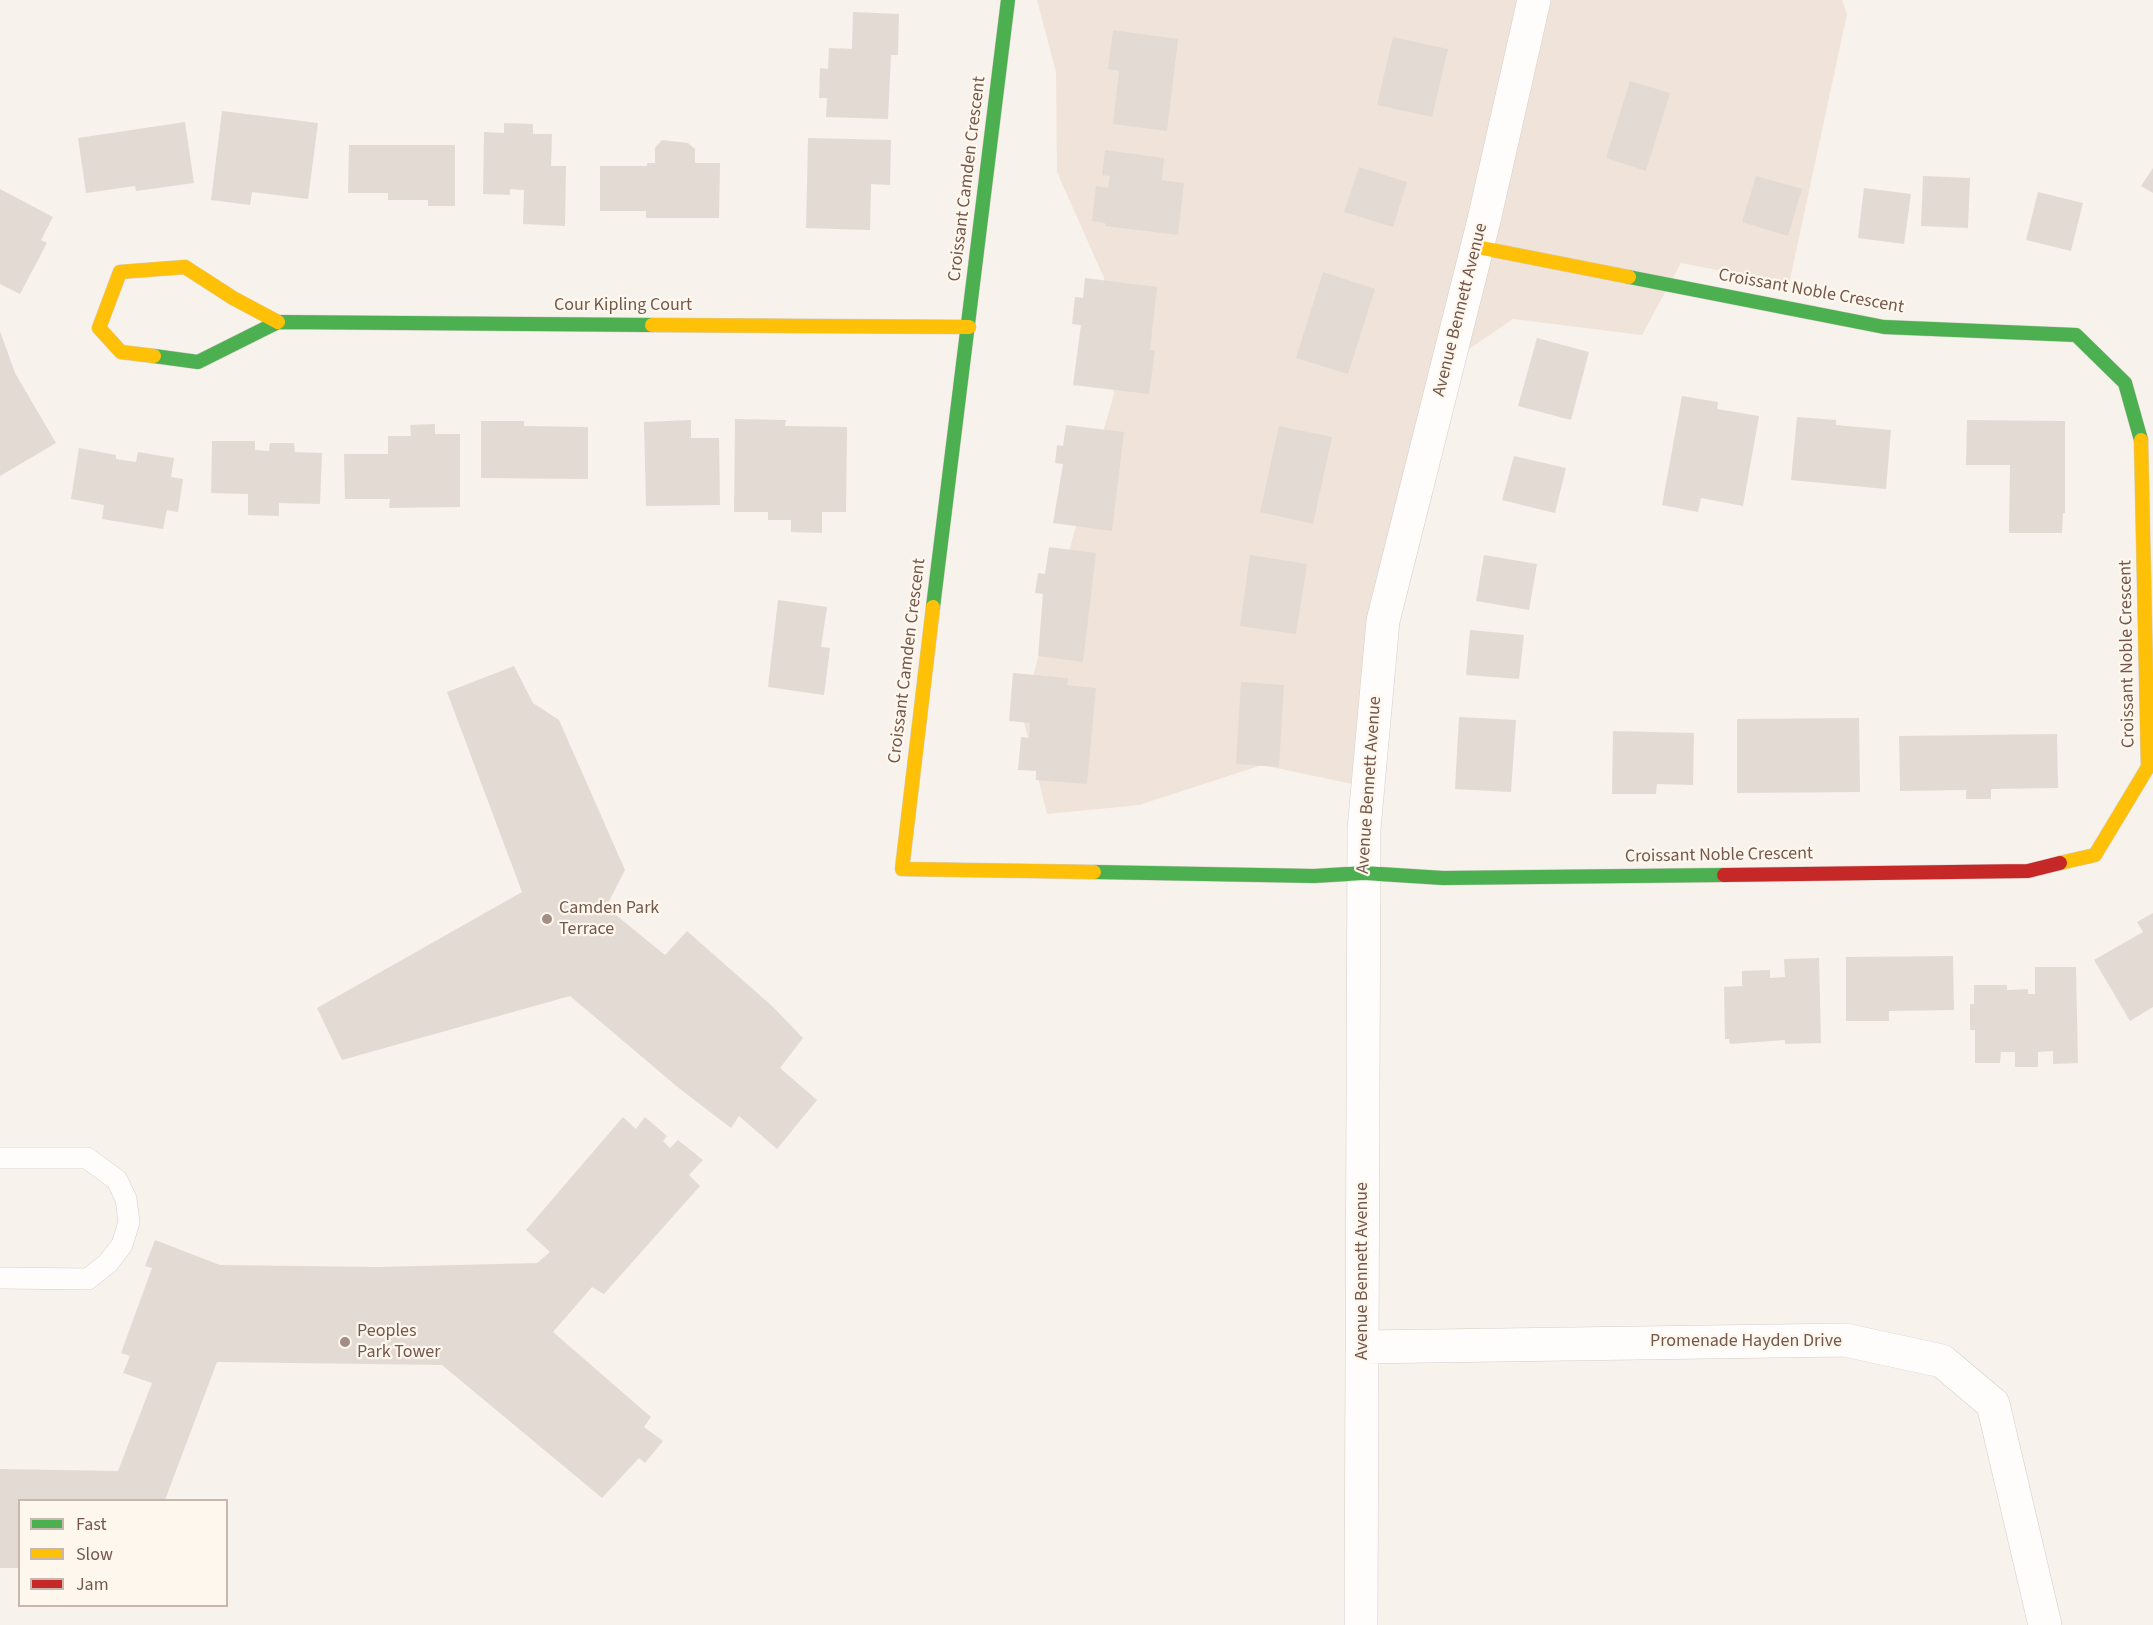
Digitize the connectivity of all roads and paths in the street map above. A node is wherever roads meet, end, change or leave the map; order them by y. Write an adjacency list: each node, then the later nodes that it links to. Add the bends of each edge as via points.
1 (1008, 0): 5 (street, Croissant Camden Crescent)
2 (1534, 0): 3 (street, Avenue Bennett Avenue)
3 (1477, 247): 6 (street, Avenue Bennett Avenue, via 1383,621 1365,810); 6 (street, Croissant Noble Crescent, via 1884,327 2076,335 2125,383 2142,445 2148,767 2095,855 2028,871 1443,878)
4 (278, 322): 4 (street, Cour Kipling Court, via 185,267 120,272 99,328 121,352 198,362); 5 (street, Cour Kipling Court)
5 (969, 327): 6 (street, Croissant Camden Crescent, via 902,869 1314,876)
6 (1364, 873): 9 (street, Avenue Bennett Avenue)
7 (0, 1158): 8 (lane, via 87,1158 117,1180 126,1199 129,1222 122,1245 88,1279)
8 (0, 1278)
9 (1363, 1347): 10 (street, Avenue Bennett Avenue); 11 (street, Promenade Hayden Drive, via 1845,1340 1942,1361 1993,1404)
10 (1361, 1625)
11 (2045, 1625)

